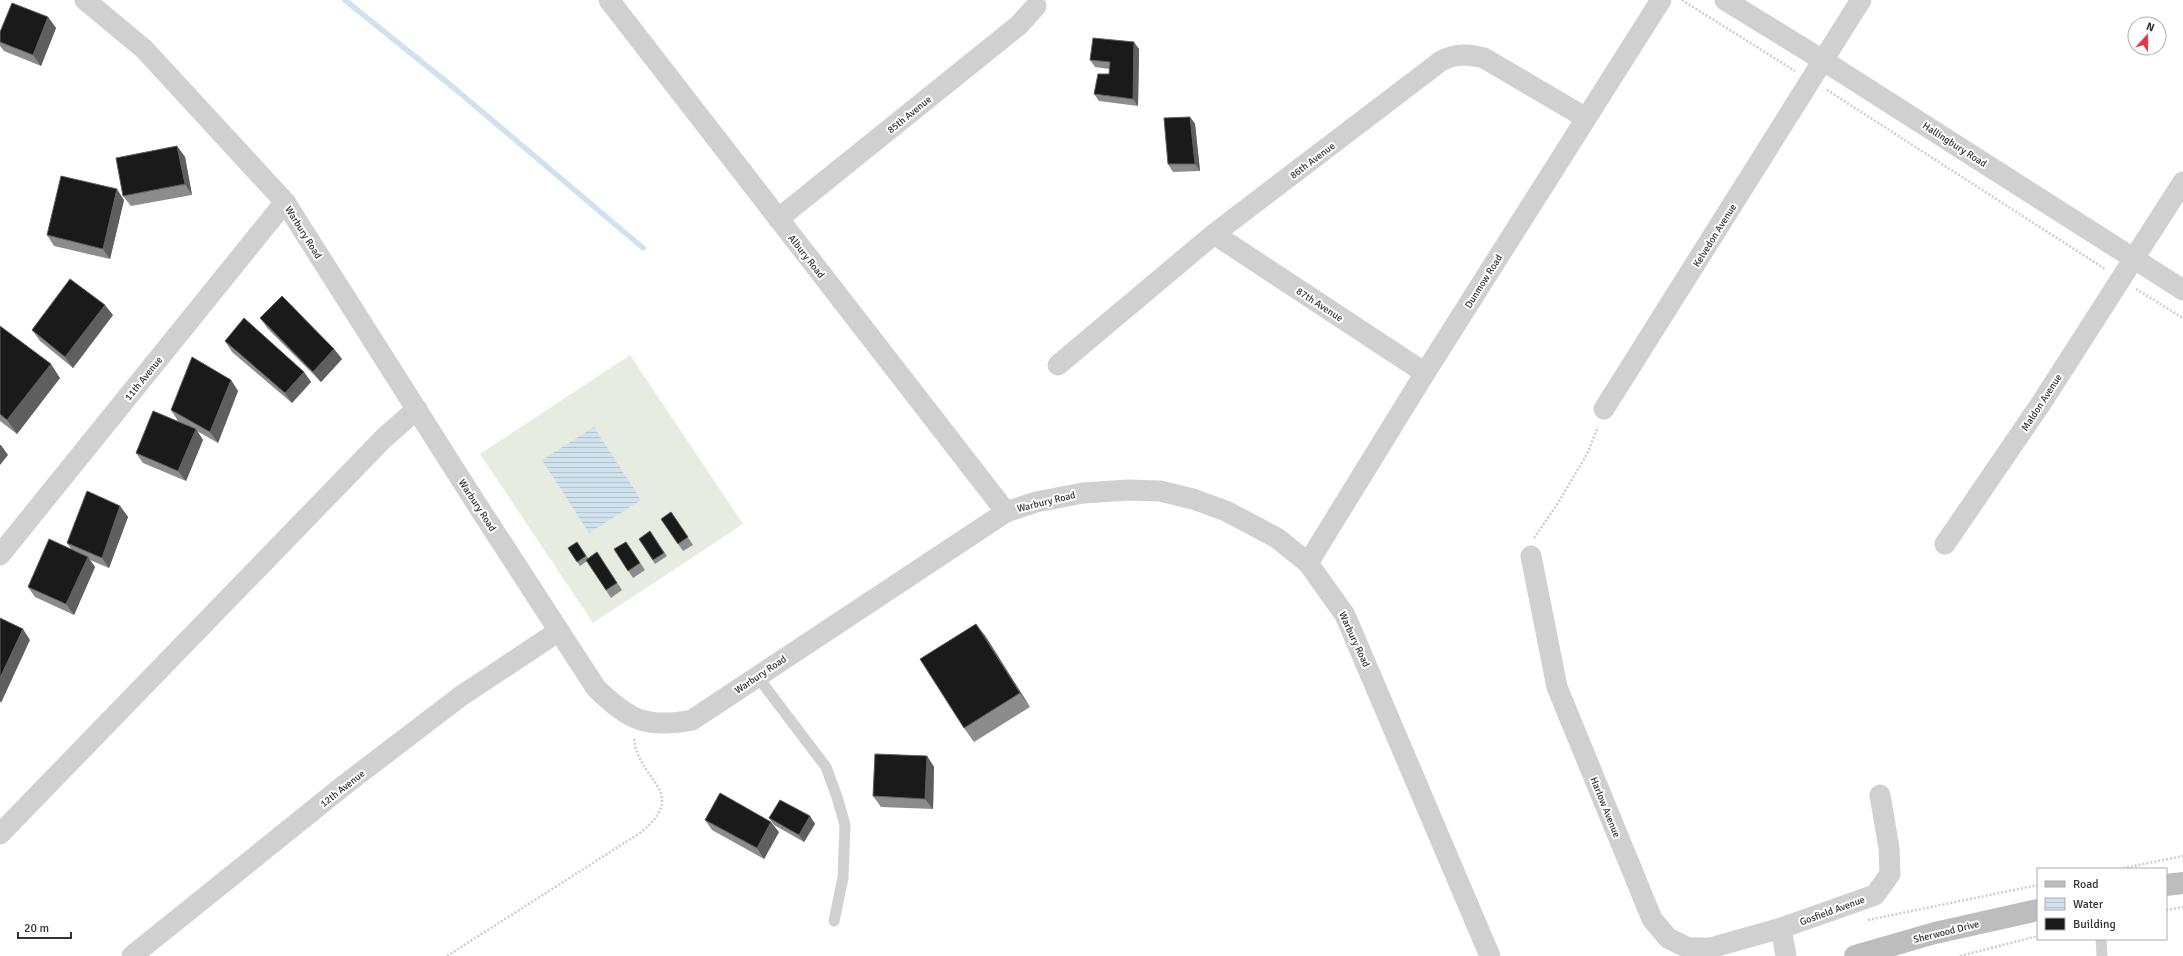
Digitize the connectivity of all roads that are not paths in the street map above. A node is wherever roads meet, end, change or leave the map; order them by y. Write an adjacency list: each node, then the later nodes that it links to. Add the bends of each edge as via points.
1 (85, 0): 10 (street, Warbury Road, via 144,49)
2 (609, 0): 11 (street, Albury Road)
3 (1661, 0): 8 (street, Dunmow Road)
4 (1725, 0): 7 (street, Hallingbury Road)
5 (1861, 0): 7 (street, Kelvedon Avenue)
6 (1036, 6): 11 (street, 85th Avenue, via 1019,25)
7 (1824, 61): 13 (street, Hallingbury Road); 18 (street, Kelvedon Avenue)
8 (1586, 118): 12 (street, 86th Avenue, via 1484,58 1467,54 1453,55 1441,61); 16 (street, Dunmow Road)
9 (2183, 182): 13 (street, Maldon Avenue)
10 (285, 202): 17 (street, Warbury Road); 21 (street, 11th Avenue)
11 (778, 219): 19 (street, Albury Road)
12 (1214, 234): 15 (street, 86th Avenue); 16 (street, 87th Avenue)
13 (2133, 259): 14 (street, Hallingbury Road); 20 (street, Maldon Avenue, via 2042,402)
14 (2183, 290)
15 (1058, 365)
16 (1425, 373): 23 (street, Dunmow Road)
17 (417, 409): 24 (street, Warbury Road); 27 (street, via 384,438)
18 (1604, 409)
19 (1006, 512): 23 (street, Warbury Road, via 1036,502 1083,493 1160,491 1226,511 1277,538); 25 (street, Warbury Road)
20 (1945, 544)
21 (0, 555)
22 (1531, 556): 32 (street, Harlow Avenue, via 1557,687 1652,919 1668,938 1688,948 1710,948)
23 (1308, 563): 35 (street, Warbury Road, via 1345,615)
24 (559, 630): 25 (street, Warbury Road, via 596,688 613,704 648,724 692,720); 34 (street, 12th Avenue, via 455,700)
25 (758, 676): 31 (lane, via 826,767 837,797 845,825 843,878)
26 (1880, 795): 32 (street, Gosfield Avenue, via 1891,862 1890,874 1884,886 1875,895)
27 (0, 834)
28 (2183, 883): 29 (street)
29 (2167, 885)
30 (2037, 910): 37 (street, Sherwood Drive, via 1935,933)
31 (834, 921)
32 (1781, 928): 36 (street)
33 (2101, 940): 38 (lane)
34 (132, 956)
35 (1490, 956)
36 (1786, 956)
37 (1855, 956)
38 (2102, 956)

